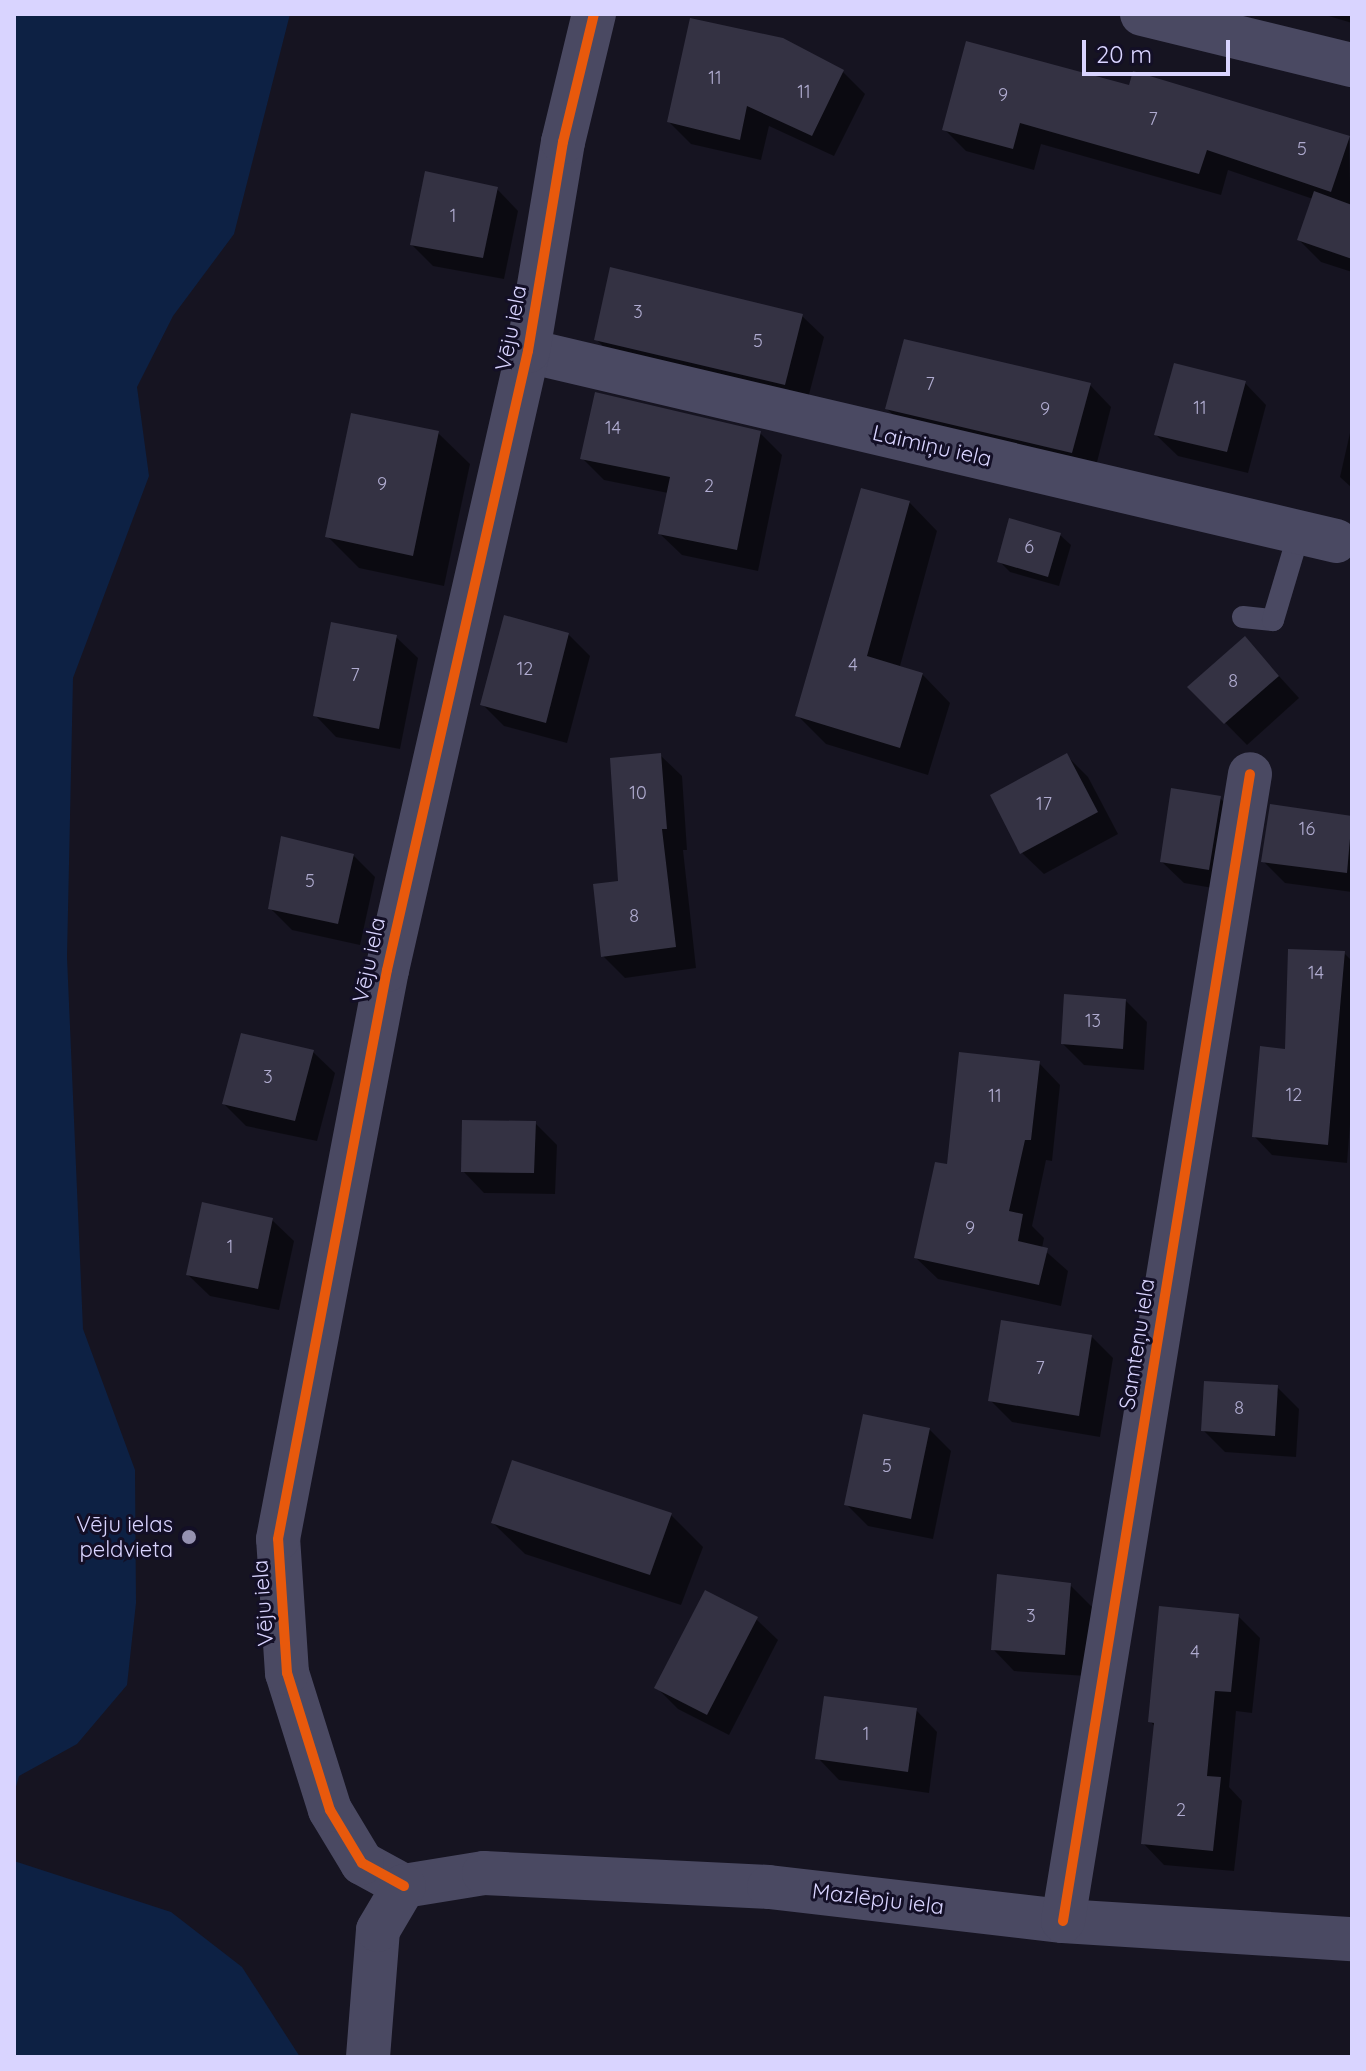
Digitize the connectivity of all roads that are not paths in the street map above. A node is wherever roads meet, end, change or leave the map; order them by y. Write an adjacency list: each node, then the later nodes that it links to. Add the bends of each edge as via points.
1 (594, 14): 4 (street, Vēju iela, via 563,142)
2 (1142, 14): 3 (street)
3 (1352, 65)
4 (528, 351): 5 (street, Laimiņu iela); 8 (street, Vēju iela, via 387,970 278,1539 287,1673 330,1810 362,1863)
5 (1317, 537): 6 (lane, via 1273,620)
6 (1243, 617)
7 (1250, 774): 9 (street, Samteņu iela)
8 (404, 1886): 9 (street, Mazlēpju iela, via 484,1873 769,1887); 11 (street, via 378,1930)
9 (1063, 1921): 10 (street, Mazlēpju iela)
10 (1352, 1939)
11 (368, 2057)

